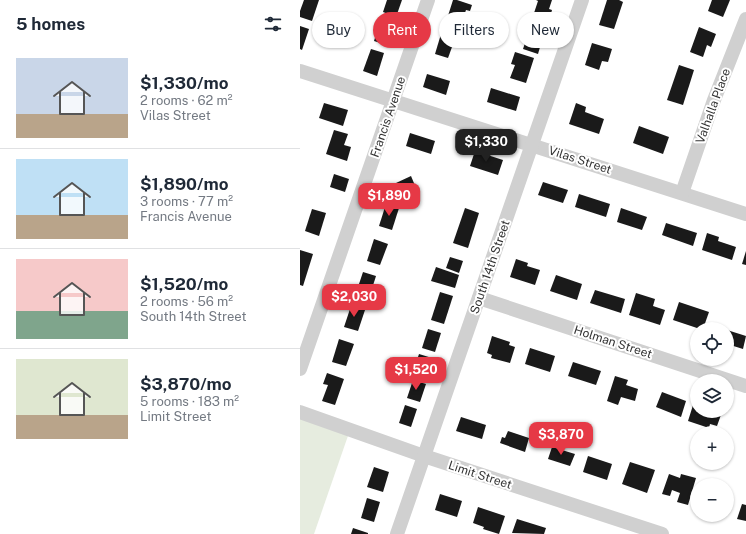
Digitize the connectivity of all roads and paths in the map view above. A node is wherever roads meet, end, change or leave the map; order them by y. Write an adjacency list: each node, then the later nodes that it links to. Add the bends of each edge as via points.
1 (428, 0): 5 (street, Francis Avenue)
2 (582, 0): 6 (street, South 14th Street)
3 (746, 19): 7 (street, Valhalla Place, via 714,100)
4 (300, 71): 5 (street, Vilas Street)
5 (393, 101): 6 (street, Vilas Street); 10 (street, Francis Avenue)
6 (532, 144): 7 (street, Vilas Street); 9 (street, South 14th Street)
7 (682, 193): 8 (street, Vilas Street)
8 (746, 214)
9 (479, 298): 11 (street, Holman Street); 13 (street, South 14th Street)
10 (300, 369)
11 (746, 386)
12 (300, 412): 13 (street, Limit Street)
13 (424, 456): 14 (street, South 14th Street); 15 (street, Limit Street)
14 (397, 534)
15 (662, 534)

